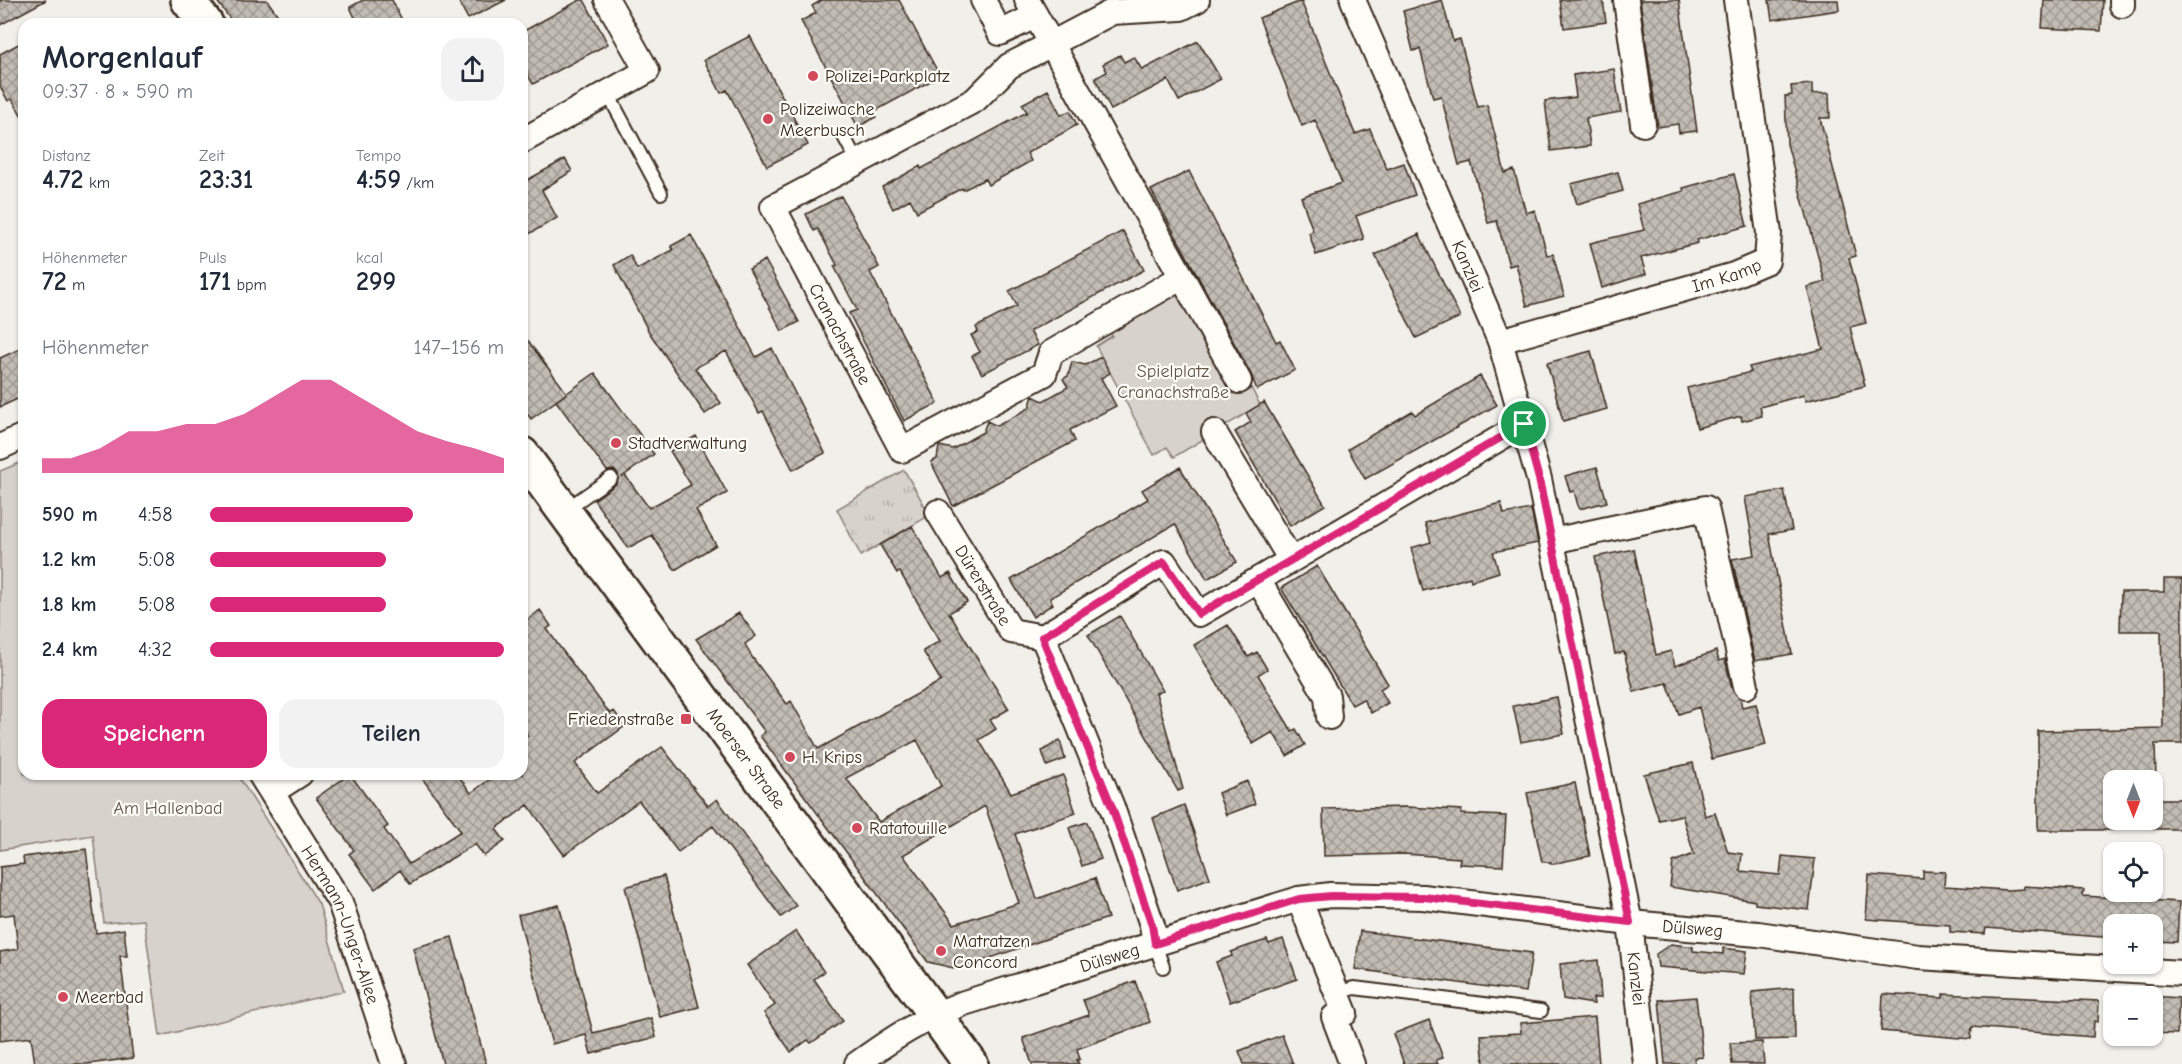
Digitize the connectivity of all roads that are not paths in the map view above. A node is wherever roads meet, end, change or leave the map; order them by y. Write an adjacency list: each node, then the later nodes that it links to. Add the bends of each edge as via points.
1 (188, 0): 9 (main road)
2 (607, 0): 11 (street, via 647,72)
3 (983, 0): 8 (street, via 1000,33)
4 (1197, 0): 10 (street, Cranachstraße, via 1181,8 1112,12)
5 (1353, 0): 18 (street, Kanzlei)
6 (1626, 0): 12 (street)
7 (1736, 0): 18 (street, Im Kamp, via 1769,232 1767,261 1734,275)
8 (1031, 8): 10 (street)
9 (202, 18)
10 (1051, 44): 15 (street, Cranachstraße, via 1009,66 975,100); 17 (street)
11 (608, 94): 14 (street); 16 (lane)
12 (1643, 124)
13 (843, 135): 15 (lane)
14 (528, 138)
15 (857, 161): 17 (street, Cranachstraße, via 773,207 902,450 1044,374 1051,353)
16 (661, 193)
17 (1182, 277): 19 (street)
18 (1500, 341): 20 (street, Kanzlei)
19 (1239, 381)
20 (1524, 424): 28 (street, Kanzlei); 29 (street)
21 (1214, 432): 29 (street)
22 (18, 439): 23 (street)
23 (0, 447)
24 (528, 462): 26 (main road, Moerser Straße)
25 (611, 478): 26 (lane)
26 (564, 511): 42 (main road, Moerser Straße)
27 (938, 512): 31 (street, Dürerstraße, via 1011,631)
28 (1552, 541): 32 (street, via 1706,508); 36 (street, Kanzlei)
29 (1291, 560): 30 (street)
30 (1258, 580): 31 (street, via 1199,614 1164,562); 33 (street, via 1327,696)
31 (1042, 637): 37 (street, via 1112,807)
32 (1746, 686)
33 (1329, 717)
34 (266, 783): 43 (street, Hermann-Unger-Allee, via 340,902)
35 (1299, 899): 36 (street, Dülsweg, via 1424,897); 37 (street, Dülsweg); 40 (street)
36 (1630, 922): 39 (street, Dülsweg, via 1758,934 1918,957); 47 (street, Kanzlei)
37 (1155, 944): 38 (lane); 42 (street, Dülsweg)
38 (1163, 967)
39 (2182, 973)
40 (1337, 993): 41 (lane, via 1354,988); 46 (street, via 1345,1013 1334,1017)
41 (1541, 1011)
42 (934, 1014): 44 (street); 45 (main road, Moerser Straße)
43 (394, 1064)
44 (857, 1064)
45 (970, 1064)
46 (1352, 1064)
47 (1646, 1064)

